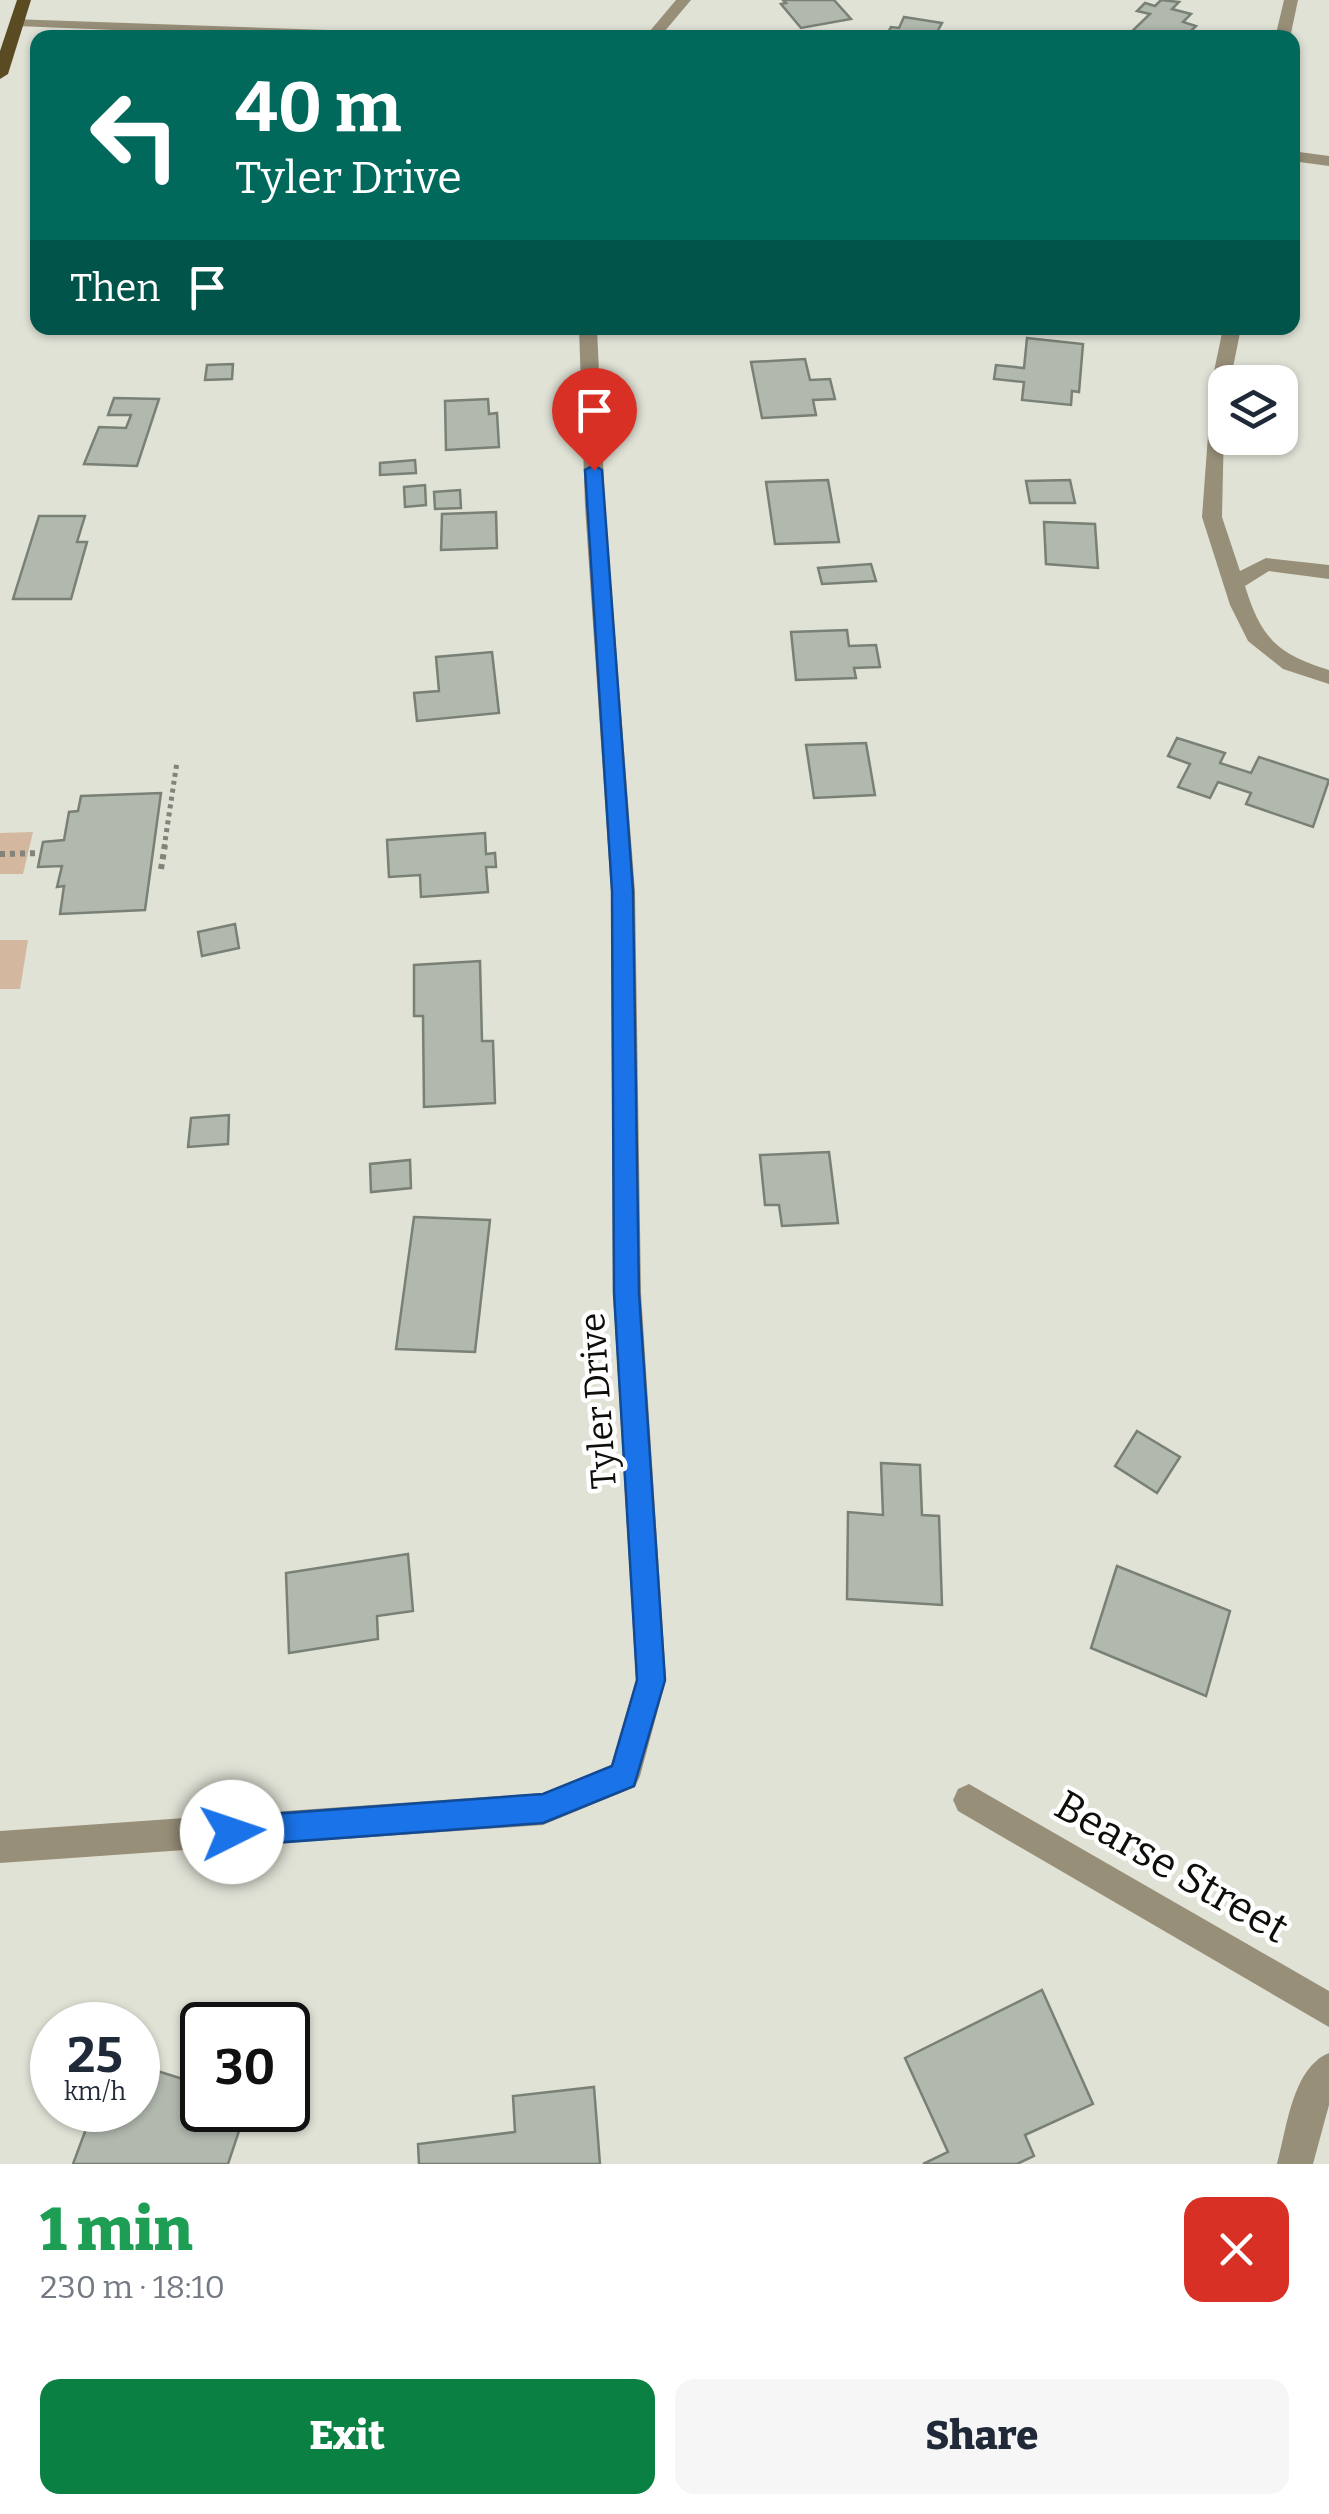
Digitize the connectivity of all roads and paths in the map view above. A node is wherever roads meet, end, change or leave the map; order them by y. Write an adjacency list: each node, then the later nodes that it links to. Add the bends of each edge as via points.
1 (24, 0): 4 (main road)
2 (684, 0): 6 (street)
3 (1291, 0): 7 (street)
4 (17, 22): 5 (street); 8 (main road)
5 (230, 30)
6 (658, 30)
7 (1284, 30)
8 (0, 74)
9 (1300, 157): 10 (street)
10 (1329, 161)
11 (588, 335): 21 (street, Tyler Drive, via 622,891 627,1293 651,1680 624,1776 543,1808)
12 (1231, 335): 14 (street, via 1212,517)
13 (1329, 572): 14 (street, via 1266,564)
14 (1234, 584): 15 (street, via 1246,628 1284,664)
15 (1329, 677)
16 (178, 762): 19 (path)
17 (41, 853): 18 (path)
18 (0, 854)
19 (162, 869)
20 (969, 1800): 22 (street, Bearse Street)
21 (0, 1846)
22 (1329, 2010)
23 (1329, 2070): 24 (street, via 1316,2086)
24 (1295, 2164)

